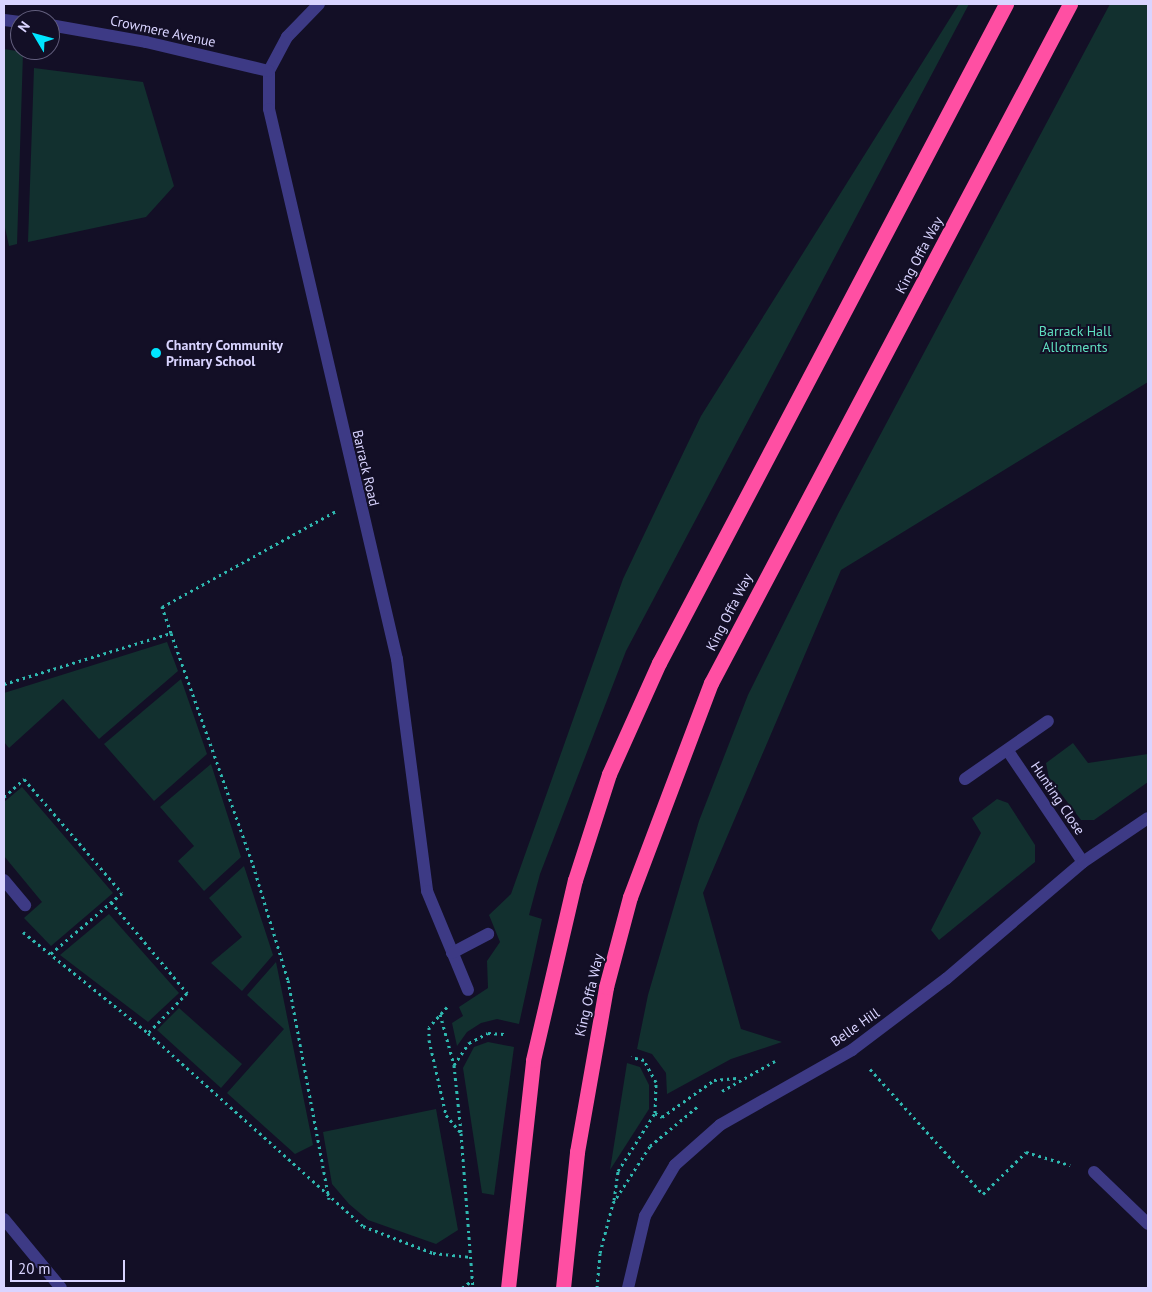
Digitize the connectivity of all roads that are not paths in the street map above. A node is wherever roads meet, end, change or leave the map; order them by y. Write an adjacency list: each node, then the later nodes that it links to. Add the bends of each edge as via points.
1 (319, 4): 5 (street, Barrack Road, via 288,37)
2 (1006, 4): 20 (highway, via 659,662 609,774 575,880 533,1060)
3 (1070, 4): 21 (highway, King Offa Way, via 756,594 700,709 630,897 606,987 577,1152)
4 (60, 27): 5 (street, Crowmere Avenue, via 146,42)
5 (269, 71): 14 (street, Barrack Road, via 269,109 397,659 427,891)
6 (1048, 721): 7 (street)
7 (1008, 750): 8 (street); 10 (street, Hunting Close)
8 (965, 779)
9 (1148, 818): 10 (street, Belle Hill)
10 (1083, 862): 22 (street, Belle Hill, via 946,979 852,1050 720,1125 675,1166 645,1216)
11 (4, 880): 12 (street)
12 (25, 905)
13 (488, 934): 14 (street)
14 (452, 953): 15 (street, Barrack Road)
15 (468, 990)
16 (1094, 1172): 18 (street)
17 (4, 1219): 19 (street)
18 (1148, 1224)
19 (61, 1288)
20 (508, 1288)
21 (563, 1288)
22 (628, 1288)

